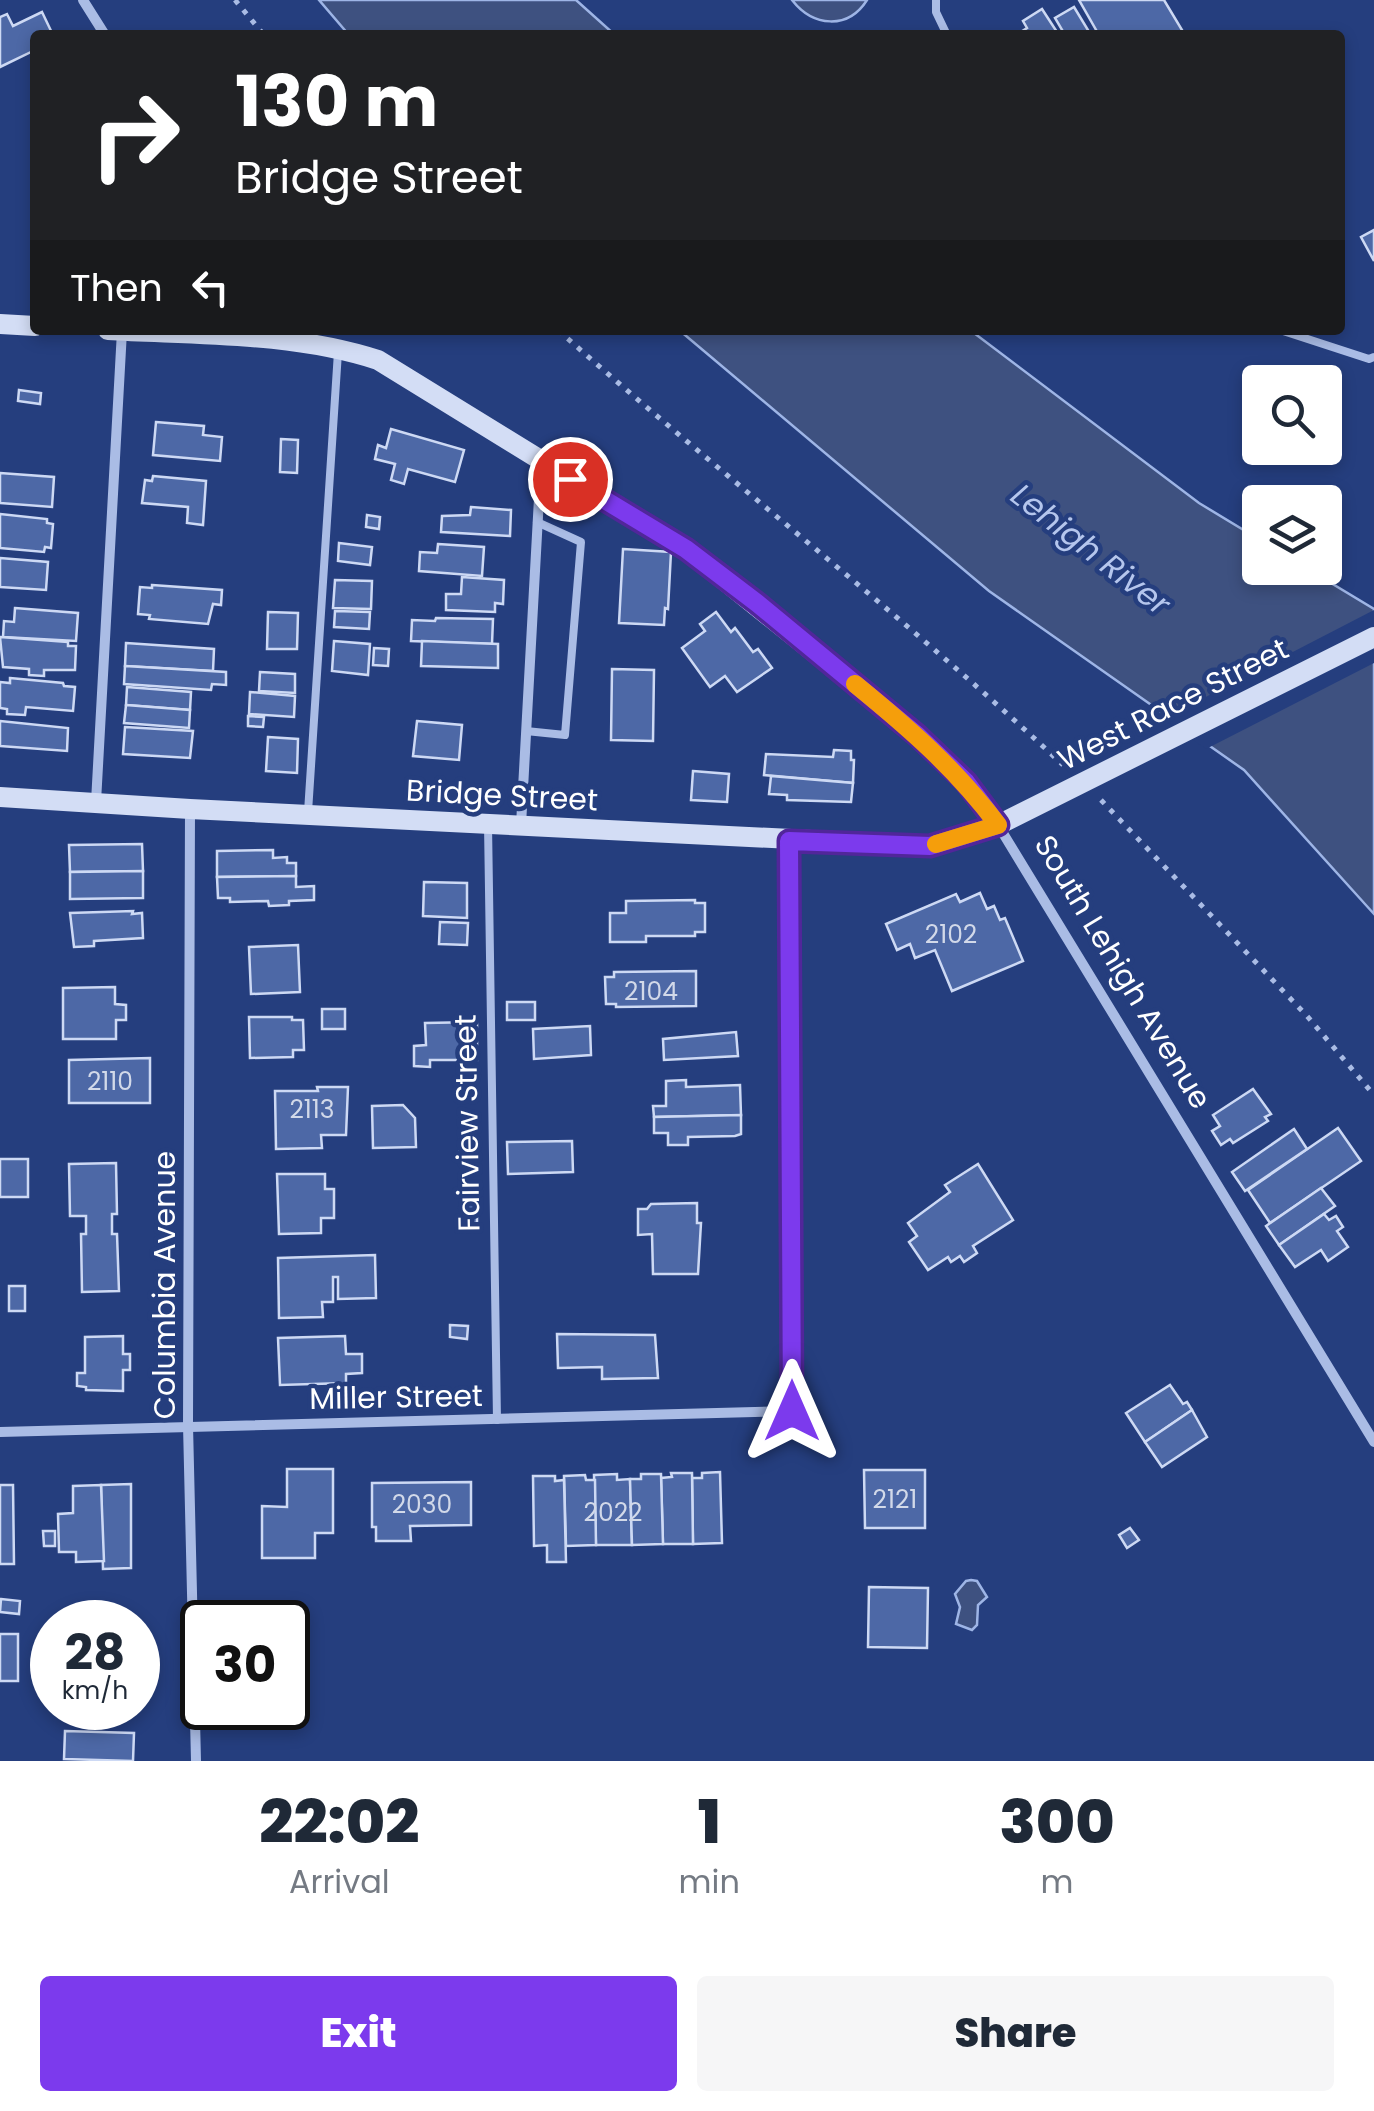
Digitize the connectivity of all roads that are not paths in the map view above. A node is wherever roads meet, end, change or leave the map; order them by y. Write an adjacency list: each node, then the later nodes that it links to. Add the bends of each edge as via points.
1 (82, 0): 3 (street)
2 (936, 0): 4 (lane)
3 (102, 30)
4 (945, 30)
5 (0, 324): 6 (main road)
6 (30, 326)
7 (122, 335): 17 (street)
8 (191, 335): 10 (main road, South Lehigh Avenue)
9 (1295, 335): 11 (lane)
10 (339, 339): 12 (main road, South Lehigh Avenue); 19 (lane)
11 (1374, 357)
12 (540, 462): 13 (street); 21 (main road, South Lehigh Avenue, via 658,531 757,603 918,736)
13 (538, 522): 15 (street); 15 (lane, via 581,542 565,735)
14 (1374, 638): 21 (main road, West Race Street)
15 (526, 731): 22 (street)
16 (0, 797): 17 (main road, Bridge Street)
17 (96, 802): 18 (main road, Bridge Street)
18 (190, 810): 19 (main road, Bridge Street); 25 (street, Columbia Avenue)
19 (308, 814): 20 (main road, Bridge Street)
20 (488, 824): 22 (main road, Bridge Street); 24 (lane, Fairview Street)
21 (998, 825): 23 (main road, Bridge Street, via 930,846); 27 (street, South Lehigh Avenue)
22 (521, 826): 23 (main road, Bridge Street)
23 (789, 841): 24 (street, Miller Street, via 792,1411)
24 (497, 1420): 25 (street, Miller Street)
25 (188, 1425): 26 (street, Miller Street); 28 (street, Columbia Avenue)
26 (0, 1432)
27 (1374, 1442)
28 (196, 1761)

